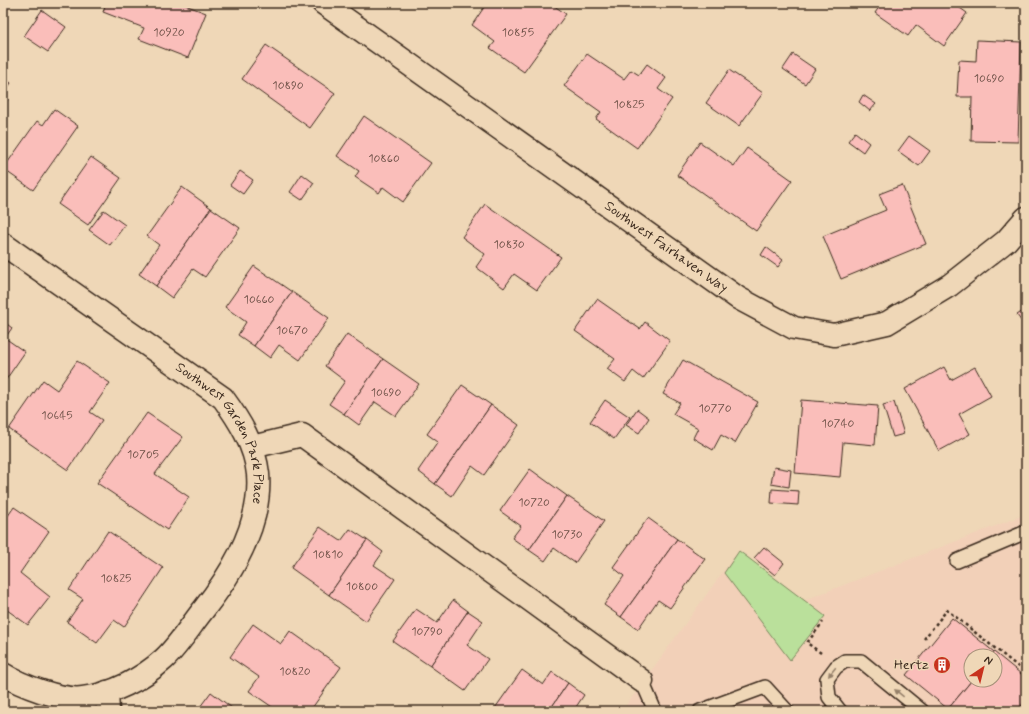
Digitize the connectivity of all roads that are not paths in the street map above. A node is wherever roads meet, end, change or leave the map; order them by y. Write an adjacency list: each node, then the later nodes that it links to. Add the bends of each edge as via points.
1 (323, 3): 2 (street, Southwest Fairhaven Way, via 738,298 794,328 834,335 887,323 950,286 1006,241)
2 (1026, 218)
3 (3, 244): 4 (street, Southwest Garden Park Place, via 223,398)
4 (252, 448): 8 (street, via 302,435); 9 (street, Southwest Garden Park Place, via 258,474 257,501 238,558 216,593 164,658)
5 (1026, 532): 6 (lane)
6 (957, 561)
7 (3, 674): 9 (street, Southwest Garden Park Place, via 31,688 57,695)
8 (642, 681): 10 (lane)
9 (108, 702)
10 (655, 711)
11 (700, 711): 12 (lane, via 765,687)
12 (787, 711)
13 (840, 711): 14 (lane, one-way to 13, via 861,661 845,661 836,667 827,679 829,697)
14 (922, 711)

